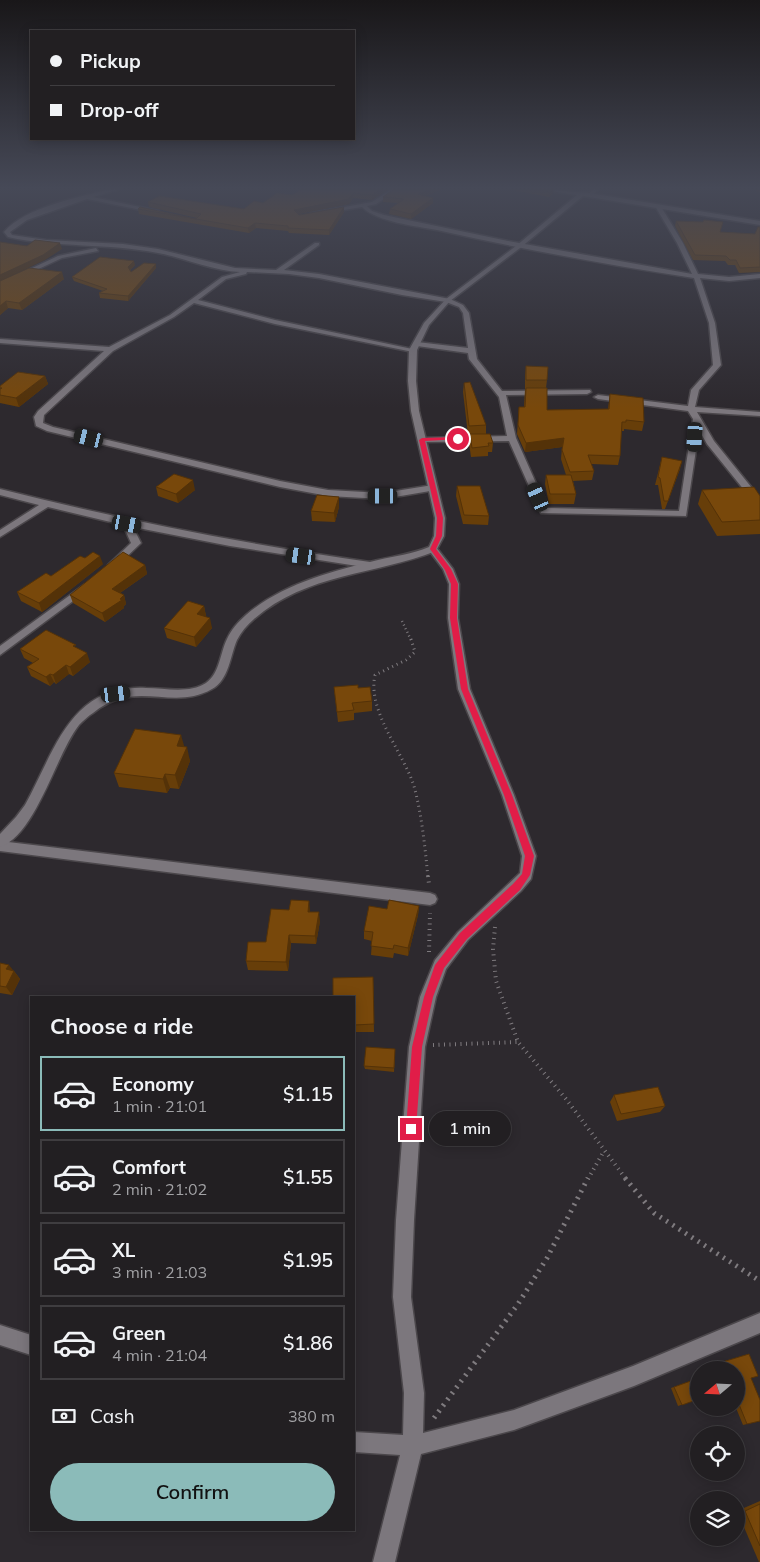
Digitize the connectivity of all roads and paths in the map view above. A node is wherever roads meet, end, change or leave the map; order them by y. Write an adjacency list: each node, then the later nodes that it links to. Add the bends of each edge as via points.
1 (50, 262): 11 (street)
2 (202, 262): 7 (street)
3 (291, 262): 8 (street)
4 (498, 262): 12 (street)
5 (609, 262): 9 (street)
6 (689, 262): 9 (street)
7 (253, 271): 8 (street); 13 (street, via 224,278)
8 (277, 272): 12 (street, via 319,276)
9 (696, 276): 10 (street); 21 (street, via 714,333 717,365 695,390)
10 (760, 276)
11 (0, 285)
12 (448, 300): 15 (street, via 426,324); 17 (street, via 465,309)
13 (192, 301): 15 (street, via 275,322); 16 (street, via 172,316)
14 (0, 341): 16 (street)
15 (415, 347): 17 (street); 25 (street, via 412,381)
16 (110, 349): 26 (street, via 41,413 39,424 180,461 328,493 383,496)
17 (473, 351): 19 (street, via 477,367)
18 (587, 392): 19 (street)
19 (501, 393): 24 (street)
20 (598, 397): 21 (street)
21 (691, 409): 22 (street); 23 (street)
22 (760, 414)
23 (696, 420): 24 (street, via 683,514 544,511); 28 (street)
24 (512, 438): 25 (street)
25 (422, 440): 26 (street)
26 (434, 488): 32 (street, via 440,518 439,536)
27 (0, 492): 29 (street)
28 (760, 504)
29 (45, 505): 30 (street); 31 (street)
30 (127, 524): 33 (street, via 253,548); 35 (street, via 136,541 134,546)
31 (0, 534)
32 (433, 549): 33 (street, via 414,557); 39 (street, via 448,569 454,584 453,618 464,689 508,795 529,856 526,875)
33 (370, 565): 36 (street, via 326,578 264,605 244,622 232,640 218,676 210,685 190,693 139,691 116,694 98,702 77,720 21,820)
34 (402, 621): 38 (path, via 415,652 410,658 375,675 372,688 406,763 421,817)
35 (0, 651)
36 (0, 842)
37 (0, 846): 38 (street)
38 (430, 899): 40 (path)
39 (496, 907): 41 (path, via 493,949 496,981); 42 (street, via 463,936 440,965 428,997)
40 (429, 958)
41 (518, 1042): 42 (path, via 457,1042); 43 (path)
42 (417, 1047): 49 (street, via 402,1296 414,1393)
43 (604, 1151): 44 (path, via 654,1213); 49 (path, via 547,1258 518,1304)
44 (760, 1281)
45 (760, 1323): 49 (street, via 634,1376 514,1420)
46 (0, 1335): 47 (street)
47 (30, 1345)
48 (355, 1442): 49 (street)
49 (413, 1446): 50 (street)
50 (384, 1562)

